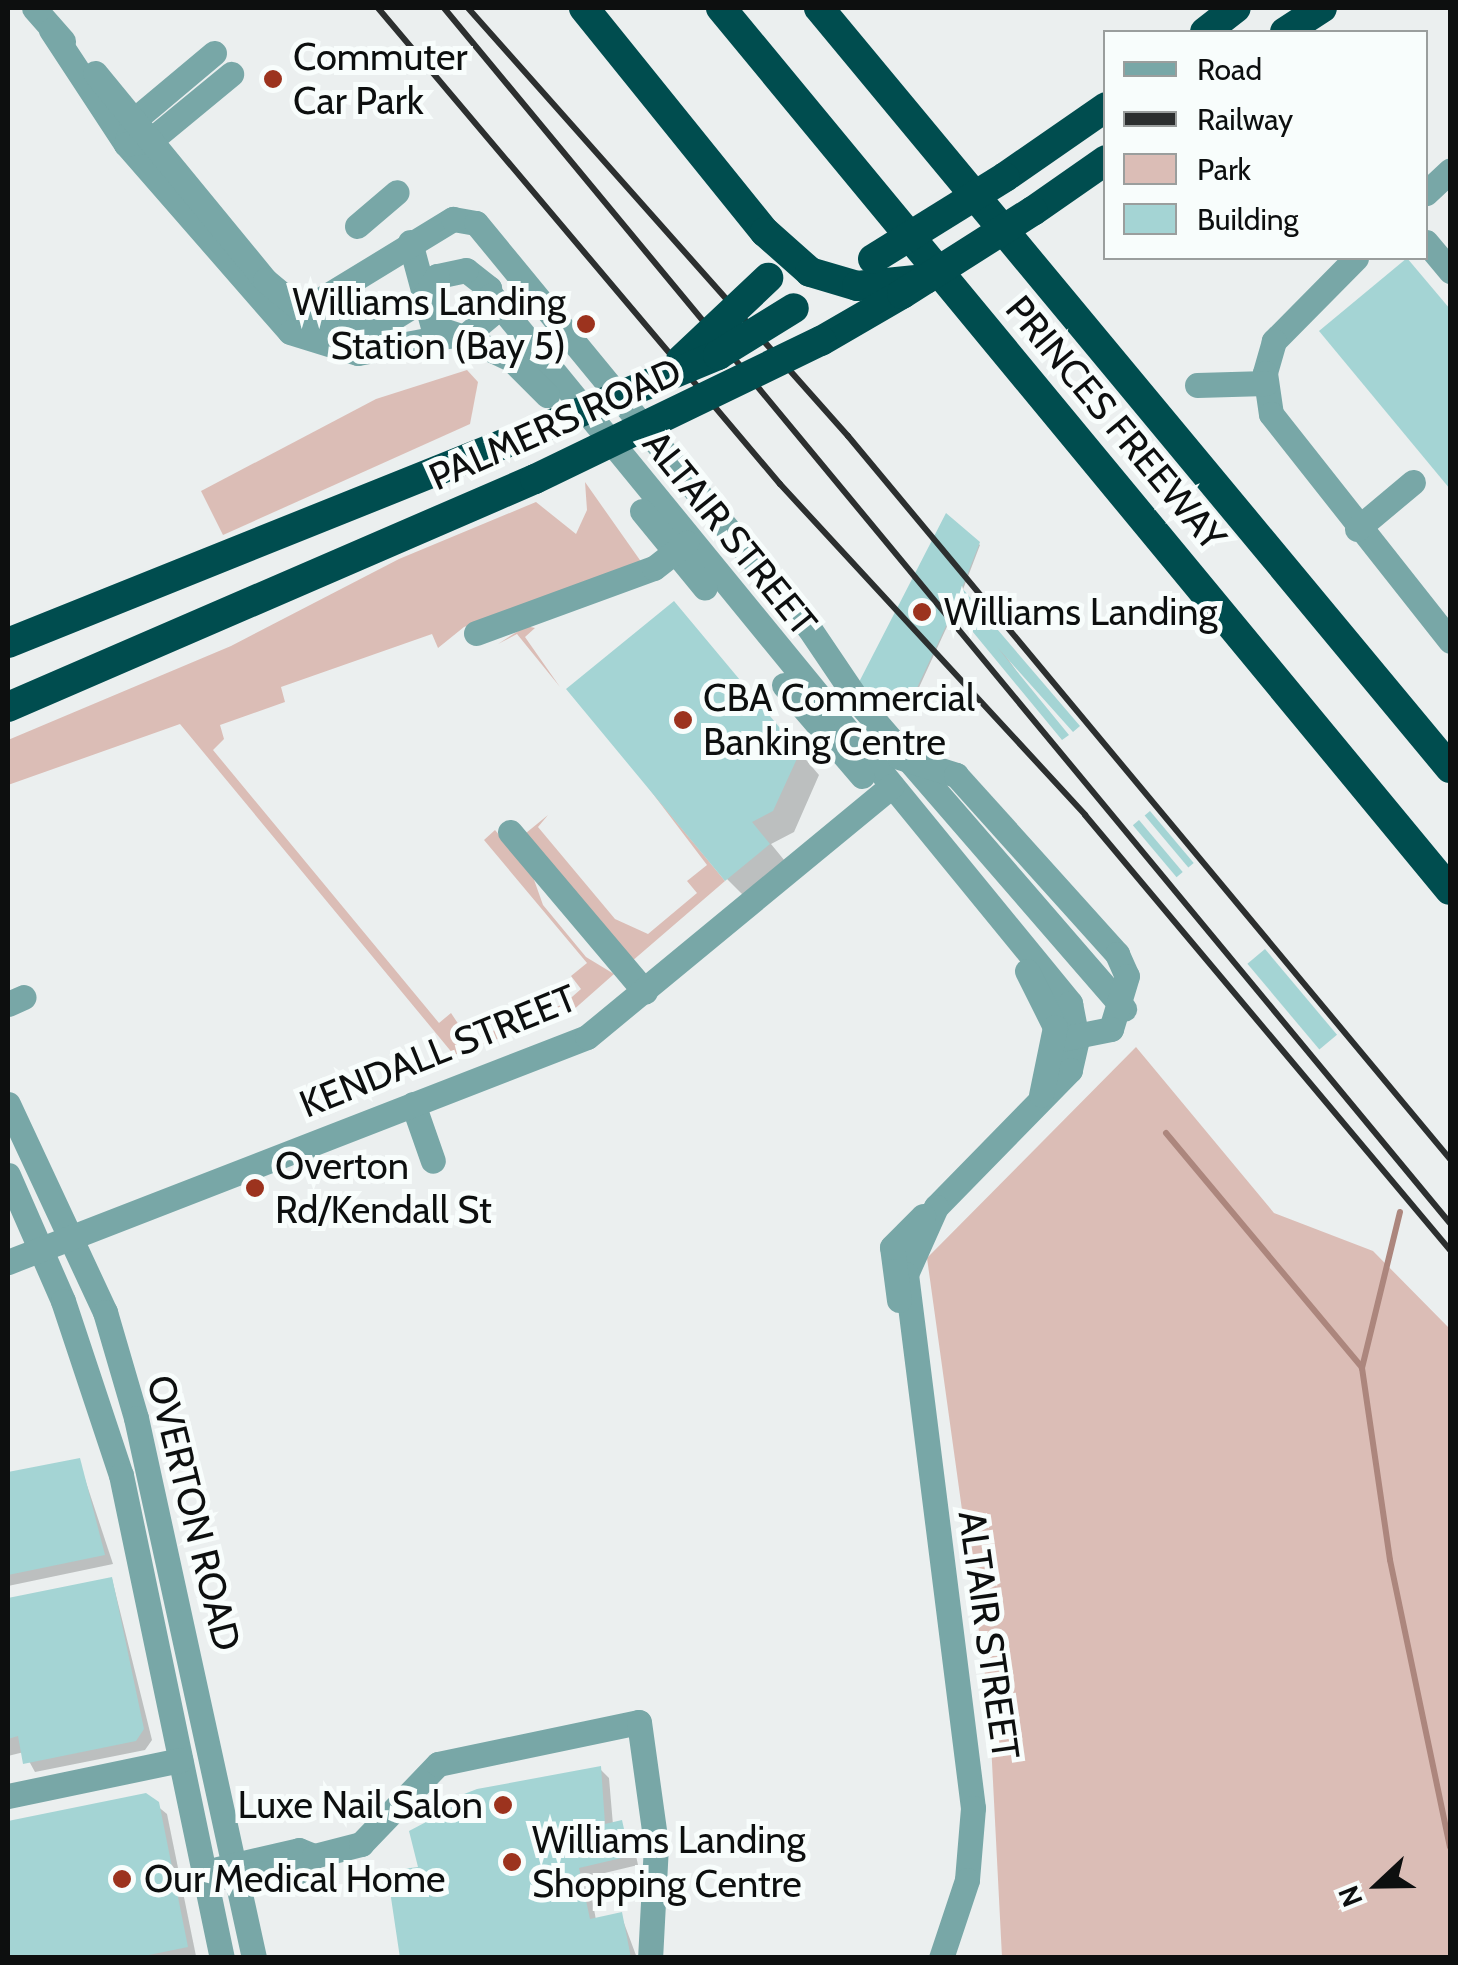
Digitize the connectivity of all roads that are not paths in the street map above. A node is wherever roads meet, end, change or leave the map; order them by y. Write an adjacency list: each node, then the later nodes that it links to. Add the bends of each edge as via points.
1 (34, 8): 13 (street)
2 (584, 8): 19 (highway)
3 (721, 8): 46 (highway, PRINCES FREEWAY)
4 (818, 8): 42 (highway, PRINCES FREEWAY)
5 (1236, 8): 7 (highway)
6 (1322, 8): 8 (highway)
7 (1207, 30)
8 (1288, 30)
9 (214, 54): 11 (street)
10 (231, 74): 11 (street)
11 (184, 96): 13 (street)
12 (1103, 108): 25 (highway, PALMERS ROAD, bridge, via 1005,177)
13 (137, 135): 28 (street); 29 (street, via 290,332 358,353)
14 (1103, 162): 24 (highway, PALMERS ROAD, bridge)
15 (1450, 172): 17 (street)
16 (397, 192): 18 (street)
17 (1428, 192)
18 (356, 226)
19 (764, 232): 25 (highway); 30 (highway, bridge, via 765,286)
20 (410, 242): 27 (street); 28 (street, via 347,292); 41 (street, via 468,219 505,252)
21 (1428, 244): 23 (street)
22 (1354, 260): 31 (street, via 1281,332)
23 (1450, 272)
24 (926, 279): 25 (highway); 39 (highway, PALMERS ROAD, bridge, via 716,395 536,479)
25 (832, 282): 30 (highway, PALMERS ROAD, bridge, via 718,355)
26 (491, 295): 27 (street, via 479,277 458,269 437,276); 29 (street, via 487,322); 35 (street, ALTAIR STREET)
27 (425, 296): 28 (street, via 370,332); 29 (street, via 430,322)
28 (302, 311)
29 (456, 337): 35 (street, ALTAIR STREET, via 534,380)
30 (671, 368): 38 (highway, PALMERS ROAD, bridge, via 506,443)
31 (1266, 383): 32 (street); 34 (street, via 1279,436)
32 (1196, 385)
33 (1412, 482): 34 (street)
34 (1357, 529): 37 (street)
35 (682, 546): 36 (street); 40 (street, ALTAIR STREET); 43 (street, ALTAIR STREET)
36 (476, 633)
37 (1450, 640)
38 (8, 644)
39 (8, 707)
40 (866, 755): 41 (street); 43 (street, ALTAIR STREET)
41 (906, 758): 48 (street, via 956,774 1117,954 1127,976 1124,1009 1111,1029)
42 (1450, 768)
43 (886, 791): 47 (street, KENDALL STREET); 48 (street, ALTAIR STREET, via 1054,979)
44 (510, 832): 45 (street)
45 (540, 868): 47 (street); 47 (street, via 610,962)
46 (1450, 890)
47 (645, 992): 50 (street, KENDALL STREET, via 587,1037)
48 (1067, 1039): 63 (street, ALTAIR STREET, via 1070,1070 936,1207 911,1250 906,1319 973,1808 967,1880)
49 (8, 1104): 53 (street, OVERTON ROAD)
50 (413, 1104): 51 (street); 53 (street, KENDALL STREET)
51 (433, 1161)
52 (8, 1175): 54 (street, OVERTON ROAD)
53 (72, 1236): 54 (street, KENDALL STREET); 58 (street, OVERTON ROAD, via 104,1312 159,1506)
54 (41, 1250): 55 (street, KENDALL STREET); 56 (street, OVERTON ROAD, via 121,1475)
55 (8, 1262)
56 (180, 1760): 57 (street); 59 (street, OVERTON ROAD)
57 (8, 1796)
58 (233, 1871): 59 (street); 61 (street, OVERTON ROAD); 62 (street, via 299,1850 314,1856 361,1844 438,1764 639,1722 656,1845)
59 (205, 1876): 60 (street, OVERTON ROAD)
60 (222, 1958)
61 (254, 1958)
62 (650, 1958)
63 (941, 1958)

